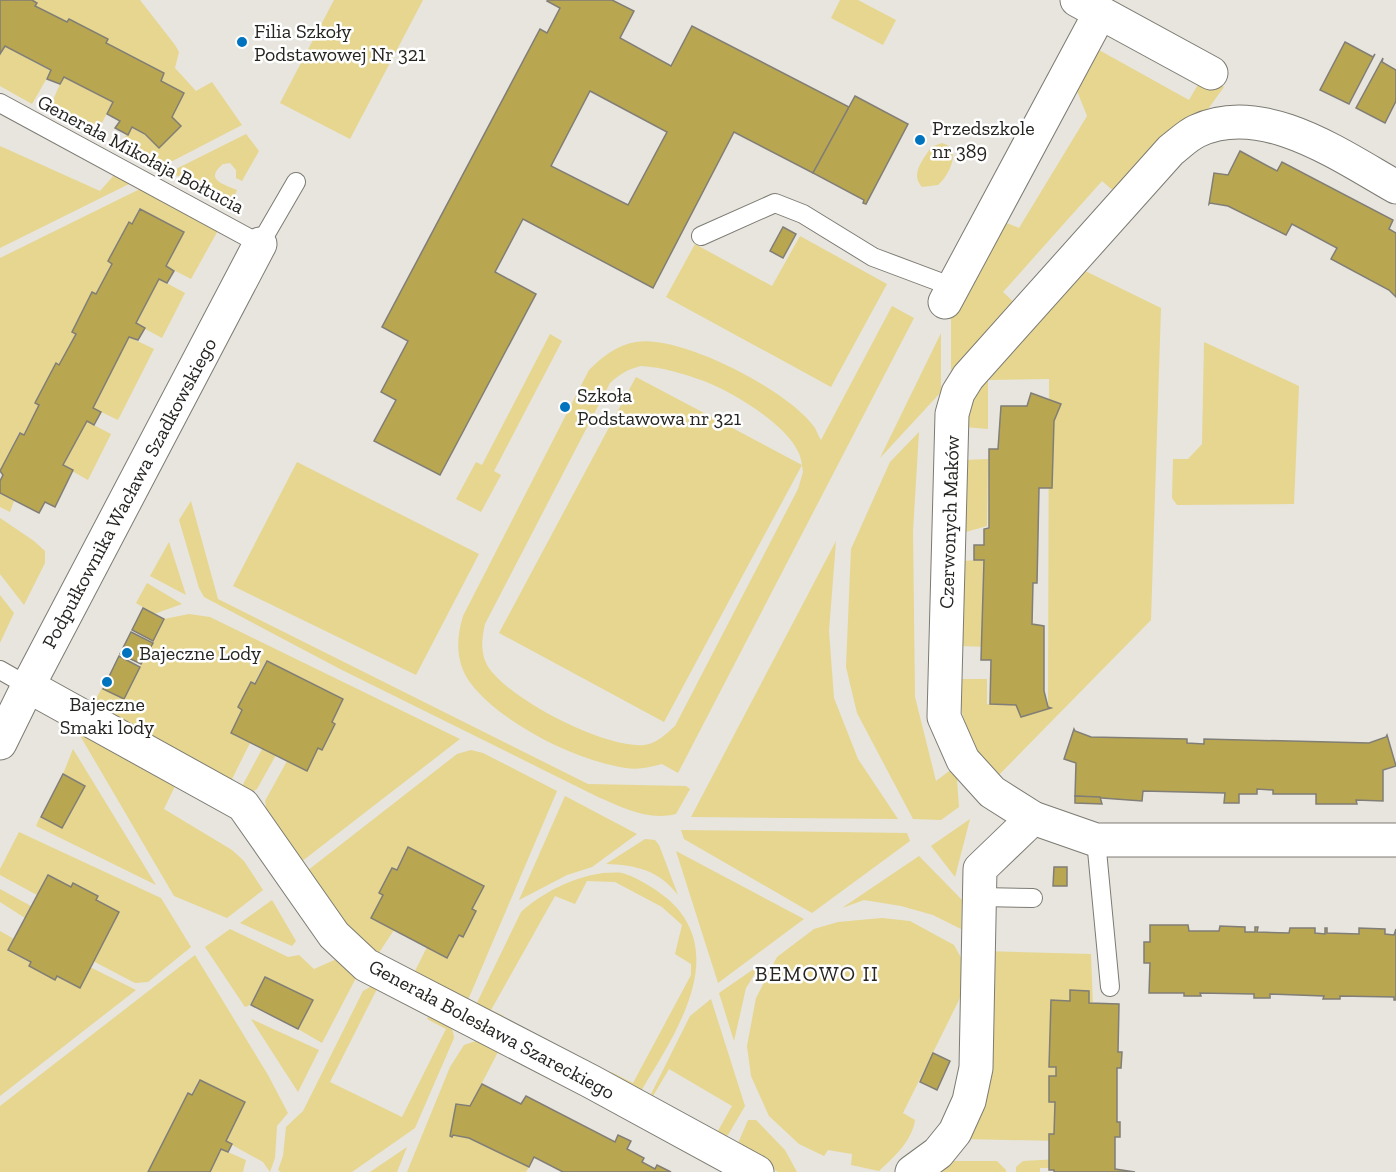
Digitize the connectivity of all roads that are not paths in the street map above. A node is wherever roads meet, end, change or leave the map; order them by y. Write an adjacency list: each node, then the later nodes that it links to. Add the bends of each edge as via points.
1 (1088, 7): 2 (street); 8 (street)
2 (1211, 73)
3 (0, 103): 7 (lane, Generała Mikołaja Bołtucia)
4 (296, 182): 7 (lane)
5 (1396, 186): 12 (street, Czerwonych Maków, via 1303,135 1241,122 1197,131 1171,150 968,377 958,393 952,414 944,717 963,760 992,792)
6 (701, 236): 8 (lane, via 775,203 803,214 873,257)
7 (260, 244): 10 (street, Podpułkownika Wacława Szadkowskiego)
8 (949, 294)
9 (0, 670): 10 (lane)
10 (28, 686): 11 (street, Podpułkownika Wacława Szadkowskiego); 18 (street, Generała Bolesława Szareckiego, via 243,804 334,935 366,965)
11 (0, 743)
12 (1033, 818): 13 (street, Czerwonych Maków); 15 (street, via 980,869)
13 (1096, 840): 14 (street, Czerwonych Maków); 17 (lane)
14 (1396, 840)
15 (980, 897): 16 (lane); 19 (street, via 976,1068 969,1101 955,1132 938,1153)
16 (1034, 898)
17 (1110, 987)
18 (757, 1172)
19 (912, 1172)

